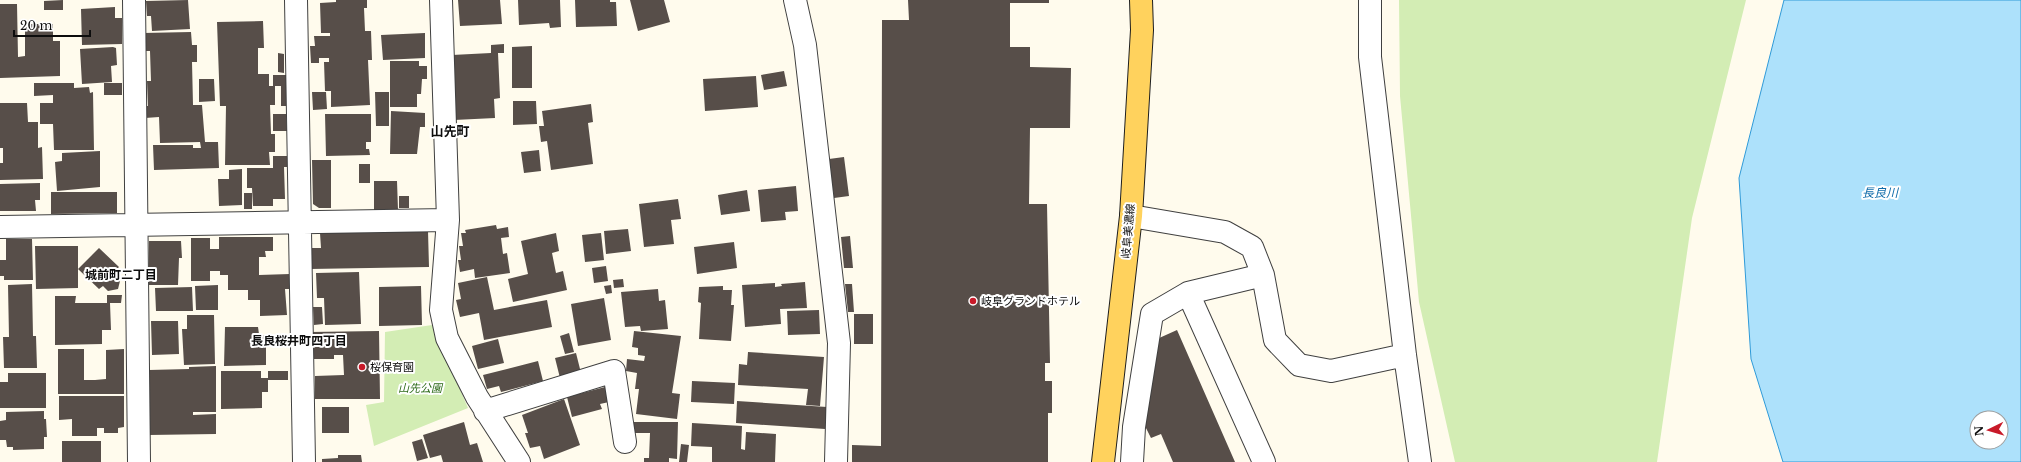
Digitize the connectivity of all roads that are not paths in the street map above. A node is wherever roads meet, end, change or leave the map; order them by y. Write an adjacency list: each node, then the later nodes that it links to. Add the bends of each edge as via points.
1 (134, 0): 10 (street)
2 (296, 0): 9 (street)
3 (441, 0): 8 (street)
4 (795, 0): 20 (street, via 805,45 839,343)
5 (1141, 0): 7 (main road, 岐阜美濃線, via 1142,30)
6 (1367, 6): 14 (street, via 1370,56)
7 (1130, 216): 12 (street, via 1225,232 1252,247); 21 (main road, 岐阜美濃線)
8 (448, 220): 9 (street); 15 (street, via 441,310 447,338)
9 (300, 222): 10 (street); 18 (street)
10 (137, 225): 11 (street); 17 (street)
11 (0, 227)
12 (1263, 275): 13 (street); 14 (street, via 1275,340 1299,365 1331,371)
13 (1188, 293): 22 (street, via 1152,314 1134,427); 23 (street)
14 (1405, 355): 24 (street)
15 (485, 411): 16 (street, via 614,371); 19 (street)
16 (625, 442)
17 (139, 462)
18 (304, 462)
19 (519, 462)
20 (836, 462)
21 (1103, 462)
22 (1132, 462)
23 (1264, 462)
24 (1420, 462)

